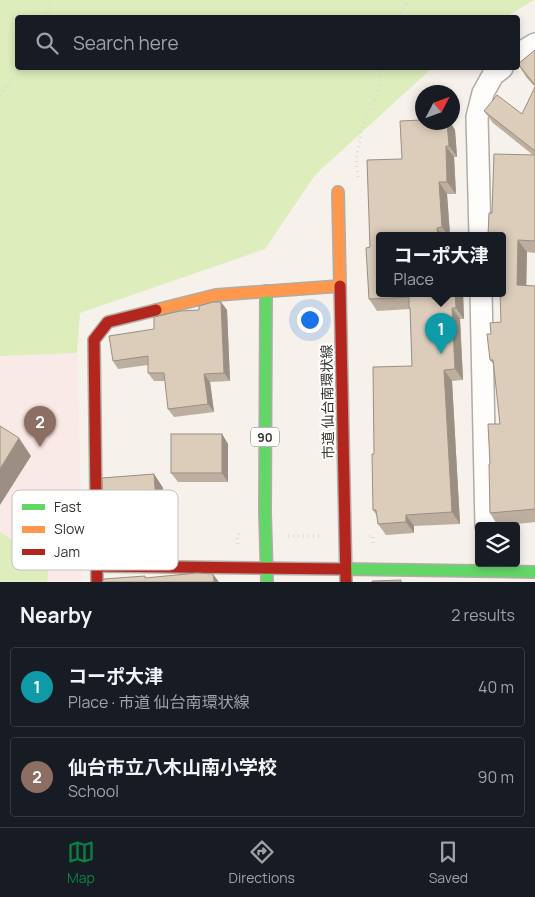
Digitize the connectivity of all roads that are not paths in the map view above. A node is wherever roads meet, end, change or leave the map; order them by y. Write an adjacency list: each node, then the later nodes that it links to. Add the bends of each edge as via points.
1 (535, 44): 2 (street)
2 (520, 53)
3 (499, 70): 5 (street, via 483,93 477,117)
4 (338, 192): 6 (street, 市道 仙台南環状線)
5 (480, 232)
6 (340, 286): 7 (street); 13 (street, 市道 仙台南環状線)
7 (266, 291): 9 (street, via 216,295 108,322 94,340); 12 (street, 90)
8 (481, 297): 10 (street)
9 (95, 490)
10 (486, 522)
11 (178, 567): 12 (street)
12 (266, 568): 13 (street); 16 (street, 90)
13 (346, 568): 14 (street); 17 (street, 市道 仙台南環状線)
14 (487, 572): 15 (street)
15 (535, 572)
16 (267, 582)
17 (346, 582)

